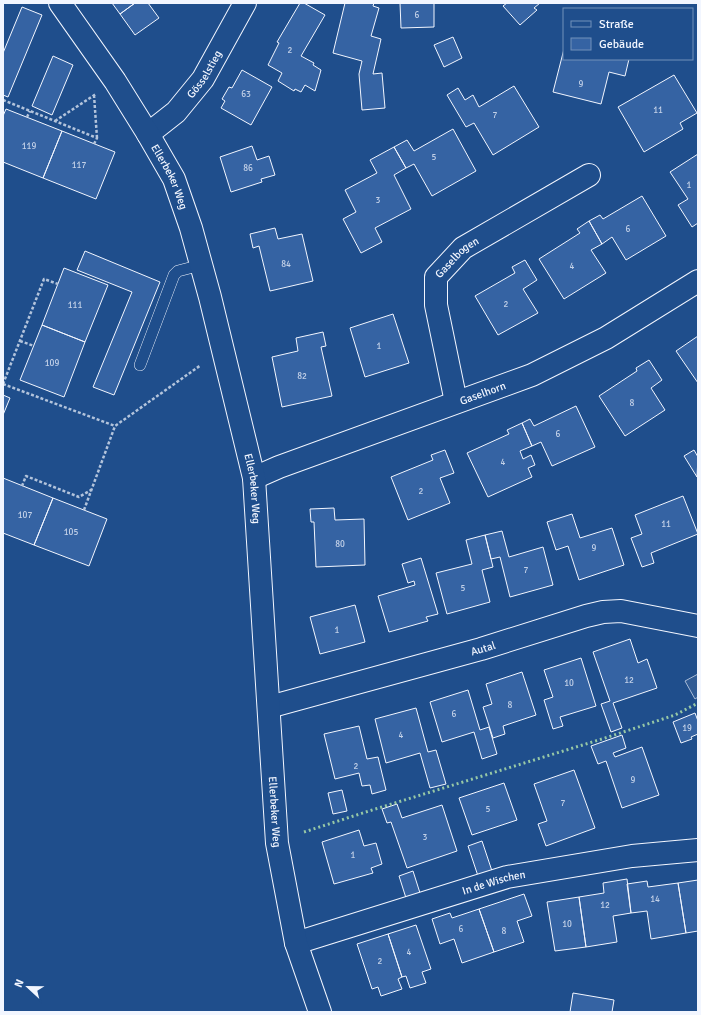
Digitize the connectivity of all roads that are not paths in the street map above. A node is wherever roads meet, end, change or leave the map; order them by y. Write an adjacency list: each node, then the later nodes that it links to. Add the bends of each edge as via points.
1 (60, 3): 3 (street, Ellerbeker Weg, via 115,81)
2 (245, 3): 3 (street, Gösselstieg, via 203,80 176,112)
3 (148, 134): 5 (street, Ellerbeker Weg, via 174,180)
4 (588, 175): 8 (street, Gaselbogen, via 463,248 436,277 436,305)
5 (201, 265): 7 (lane, via 178,271 174,275); 9 (street, Ellerbeker Weg)
6 (698, 281): 8 (street, Gaselhorn, via 606,338 532,375)
7 (140, 365)
8 (456, 402): 9 (street, Gaselhorn)
9 (254, 478): 11 (street, Ellerbeker Weg)
10 (698, 626): 11 (street, Autal, via 621,612 603,612)
11 (269, 707): 13 (street, Ellerbeker Weg, via 277,843)
12 (698, 850): 13 (street, In de Wischen, via 632,856 507,877)
13 (296, 943): 14 (street, Ellerbeker Weg)
14 (320, 1012)

